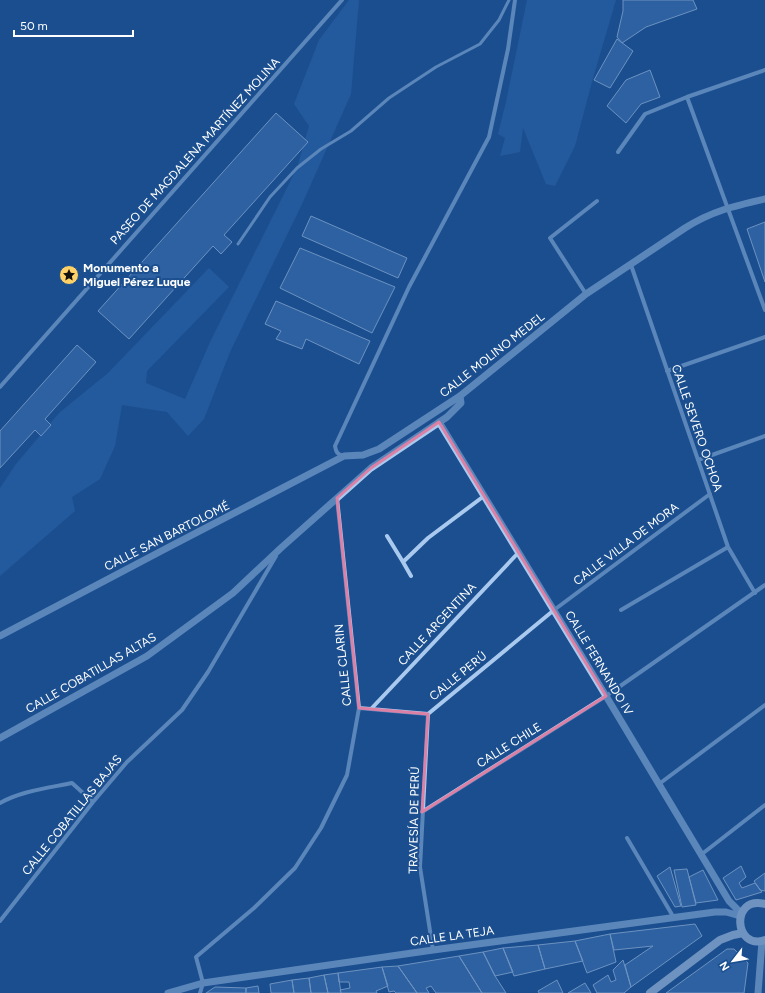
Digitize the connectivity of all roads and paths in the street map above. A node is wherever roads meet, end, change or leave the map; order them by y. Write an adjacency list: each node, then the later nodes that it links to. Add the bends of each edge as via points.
1 (342, 0): 16 (street, PASEO DE MAGDALENA MARTÍNEZ MOLINA)
2 (509, 0): 10 (lane, via 499,20 480,44 436,67 389,98 351,131 321,149 297,168 270,197)
3 (515, 0): 20 (street, via 508,49 489,137 409,287 335,446 336,452)
4 (765, 70): 5 (street)
5 (687, 97): 6 (street, via 645,114); 9 (street)
6 (618, 152)
7 (765, 199): 9 (street, CALLE MOLINO MEDEL)
8 (597, 201): 12 (street, via 550,238)
9 (728, 207): 11 (street, CALLE MOLINO MEDEL, via 701,218); 13 (street)
10 (238, 244)
11 (631, 265): 12 (street, CALLE MOLINO MEDEL); 15 (street, CALLE SEVERO OCHOA)
12 (586, 294): 17 (street, CALLE MOLINO MEDEL)
13 (765, 310)
14 (765, 337): 15 (street)
15 (667, 371): 21 (street, CALLE SEVERO OCHOA)
16 (0, 387)
17 (460, 396): 18 (street, via 461,403); 20 (street, CALLE MOLINO MEDEL, via 379,448 363,455)
18 (439, 422): 23 (street, CALLE FERNANDO IV); 24 (street, via 371,468)
19 (765, 436): 21 (street)
20 (344, 456): 35 (street, CALLE SAN BARTOLOMÉ)
21 (698, 460): 22 (street, CALLE SEVERO OCHOA)
22 (710, 494): 27 (street, CALLE SEVERO OCHOA); 33 (street, CALLE VILLA DE MORA)
23 (485, 496): 28 (street, CALLE FERNANDO IV); 29 (street, via 428,538)
24 (337, 498): 26 (street, CALLE COBATILLAS ALTAS); 38 (street, CALLE CLARIN)
25 (387, 536): 29 (street)
26 (282, 547): 41 (street, CALLE COBATILLAS ALTAS, via 233,593 147,656); 43 (street, CALLE COBATILLAS BAJAS, via 208,672 182,710 127,762)
27 (728, 547): 32 (street, CALLE SEVERO OCHOA); 34 (street)
28 (519, 552): 33 (street, CALLE FERNANDO IV); 39 (street, CALLE ARGENTINA)
29 (403, 562): 30 (street)
30 (411, 576)
31 (765, 585): 32 (street, CALLE CHILE)
32 (755, 593): 36 (street, CALLE CHILE)
33 (554, 610): 36 (street, CALLE FERNANDO IV); 40 (street, CALLE PERÚ)
34 (621, 610)
35 (0, 636)
36 (606, 696): 42 (street, CALLE FERNANDO IV); 46 (street, CALLE CHILE)
37 (765, 705): 42 (street)
38 (359, 708): 39 (street, CALLE PERÚ); 56 (street, CALLE CLARIN, via 347,775 321,828 295,868 254,908 196,957)
39 (371, 709): 40 (street, CALLE PERÚ)
40 (428, 714): 46 (street, TRAVESÍA DE PERÚ)
41 (0, 738)
42 (659, 784): 48 (street, CALLE FERNANDO IV)
43 (93, 802): 44 (street, via 72,783 36,790); 52 (street, CALLE COBATILLAS BAJAS)
44 (0, 804)
45 (765, 805): 48 (street)
46 (422, 812): 55 (street, TRAVESÍA DE PERÚ, via 420,867)
47 (627, 838): 51 (street)
48 (702, 854): 50 (street, CALLE FERNANDO IV, via 729,901)
49 (765, 904): 50 (main road, via 749,905)
50 (741, 915): 51 (street, CALLE LA TEJA, via 716,912); 53 (main road, via 740,925)
51 (674, 918): 55 (street, CALLE LA TEJA)
52 (0, 921)
53 (743, 933): 54 (main road, via 751,940); 59 (main road, via 720,940)
54 (763, 940): 60 (street)
55 (433, 950): 56 (street, CALLE LA TEJA)
56 (203, 983): 57 (street, CALLE LA TEJA); 58 (street)
57 (168, 993)
58 (200, 993)
59 (650, 993)
60 (758, 993)

